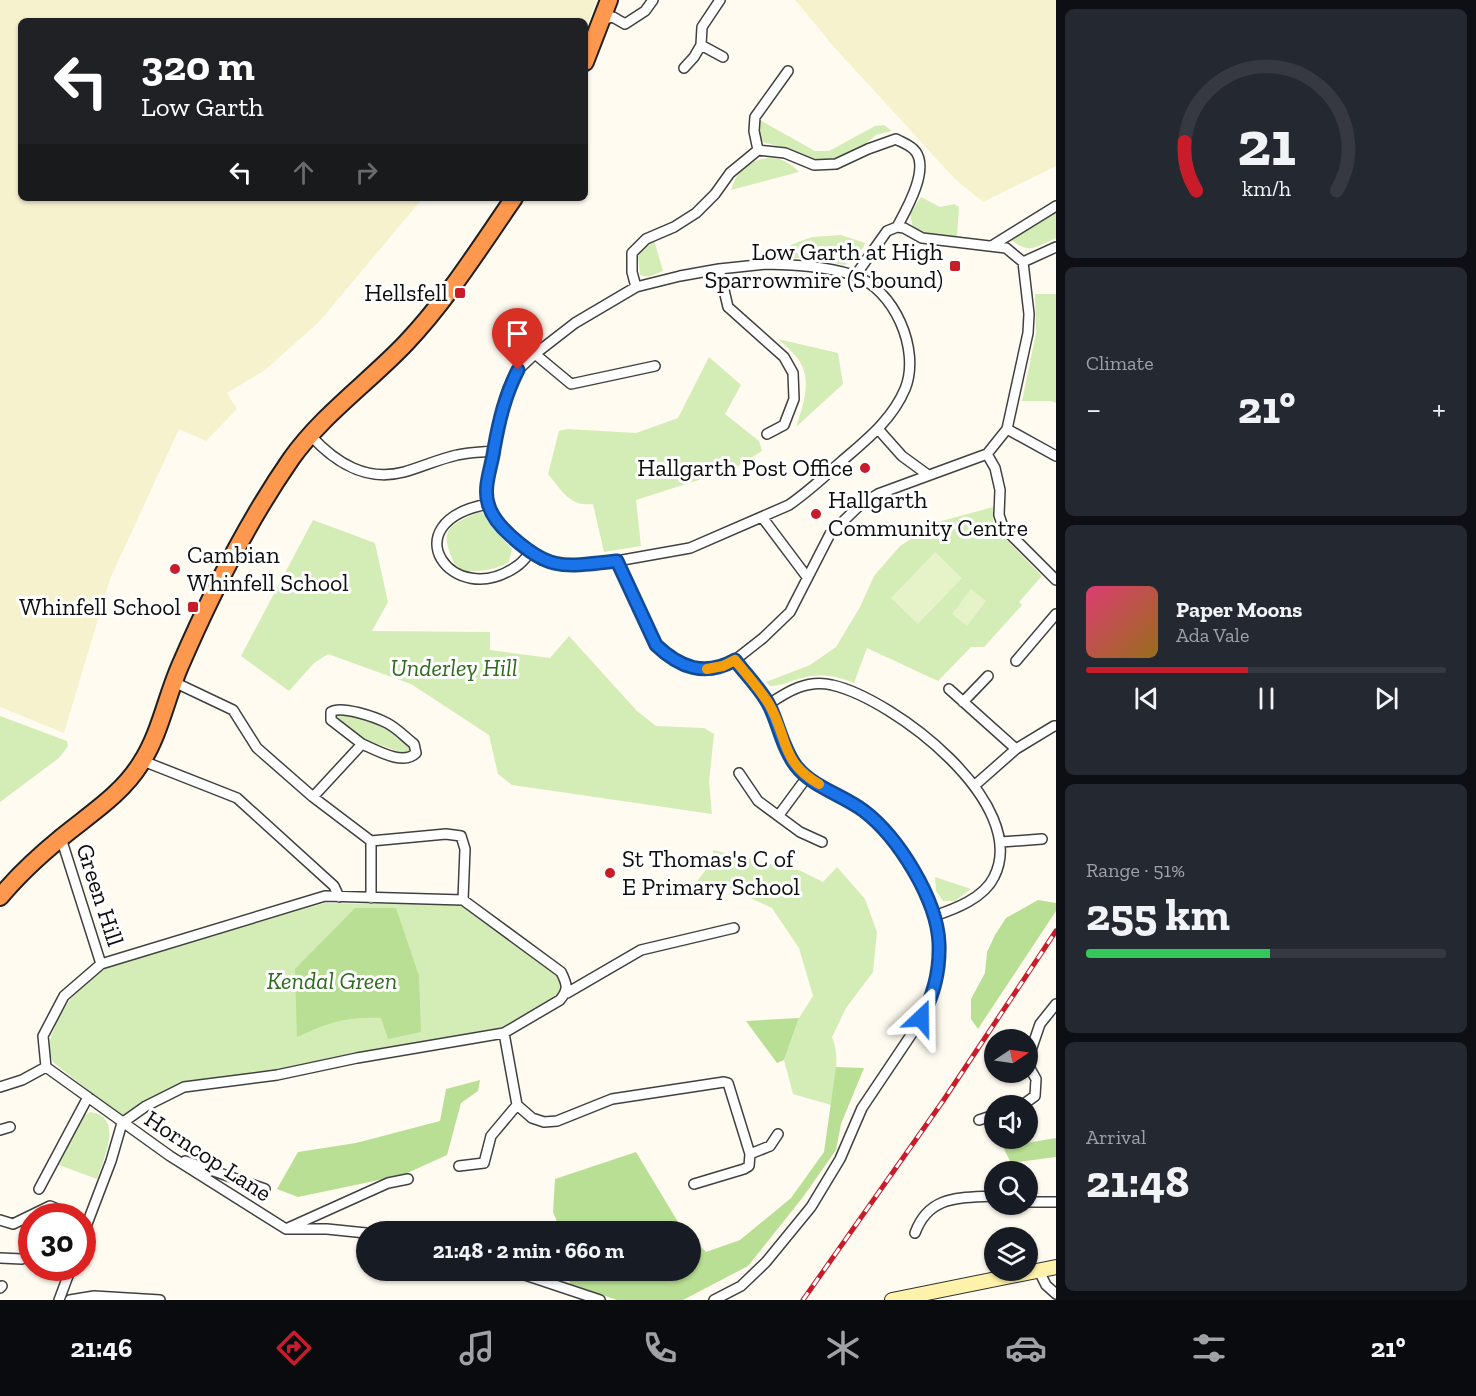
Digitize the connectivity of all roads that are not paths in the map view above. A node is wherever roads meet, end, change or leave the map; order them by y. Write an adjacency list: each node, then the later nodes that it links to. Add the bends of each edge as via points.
1 (653, 0): 3 (street, via 645,11 625,24)
2 (720, 0): 4 (street, via 702,27)
3 (606, 8): 5 (highway)
4 (701, 45): 6 (street); 7 (street)
5 (588, 54)
6 (723, 57)
7 (684, 68)
8 (788, 71): 9 (street, via 755,117)
9 (758, 150): 12 (street, via 784,153 814,165 836,164 896,139 909,145 917,153 920,167); 18 (street, via 730,173 696,213 646,238 632,253)
10 (512, 201): 24 (highway, via 414,334)
11 (1056, 206): 13 (street)
12 (897, 227): 13 (street, via 922,238); 17 (street, via 887,231)
13 (993, 245): 15 (street, via 1006,248)
14 (1056, 247): 15 (street)
15 (1023, 262): 22 (street, via 1028,333)
16 (719, 269): 17 (street, via 767,264 811,266); 18 (street); 23 (street, via 728,308 784,357 792,373 794,399 784,425)
17 (855, 276): 21 (street, via 890,304 909,345 905,390)
18 (636, 287): 19 (street, via 575,323)
19 (535, 354): 20 (street, via 571,384); 25 (street, via 518,370 508,389)
20 (655, 366)
21 (878, 429): 28 (street, via 902,456); 30 (street, via 803,495)
22 (1007, 429): 26 (street); 27 (street)
23 (767, 434)
24 (310, 436): 25 (street, via 350,467 376,475 402,472 459,454); 39 (highway, via 247,528 213,592)
25 (494, 451): 29 (street, via 486,493)
26 (987, 454): 28 (street); 34 (street, via 1000,490 999,515 1003,527)
27 (1056, 456)
28 (928, 475): 33 (street, via 860,505 830,534)
29 (488, 504): 31 (street, via 501,527); 31 (street, via 471,507 446,521 436,545 446,566 460,577 494,577 517,566)
30 (762, 517): 32 (street, via 690,548); 33 (street)
31 (530, 553): 32 (street, via 566,566)
32 (617, 561): 36 (street, via 649,632 666,655 696,669 711,669)
33 (807, 577): 36 (street, via 790,612)
34 (1056, 580)
35 (1056, 614): 37 (street)
36 (735, 660): 42 (street)
37 (1016, 661)
38 (988, 676): 41 (street)
39 (174, 682): 46 (highway); 50 (street, via 233,710 257,748)
40 (949, 689): 41 (street)
41 (963, 702): 45 (street)
42 (769, 704): 48 (street, via 787,752); 49 (street, via 788,690 808,684 831,684 875,701 935,746)
43 (1056, 726): 45 (street)
44 (362, 744): 44 (street, via 400,758 416,753 414,744 387,723 346,710 331,712 331,720); 50 (street)
45 (1016, 749): 49 (street)
46 (143, 761): 52 (highway, via 114,796); 58 (street, via 237,798 334,886)
47 (739, 773): 51 (street, via 758,801)
48 (807, 777): 51 (street); 61 (street, via 864,812 892,838 917,876)
49 (974, 786): 56 (street, via 994,820)
50 (313, 797): 54 (street)
51 (779, 815): 55 (street, via 800,832)
52 (61, 837): 57 (highway); 63 (street, Green Hill)
53 (1042, 839): 56 (street)
54 (371, 841): 59 (street); 60 (street, via 461,836 465,849)
55 (822, 842)
56 (1001, 842): 61 (street, via 994,879 978,895)
57 (0, 897)
58 (339, 897): 59 (street); 63 (street, via 325,896)
59 (371, 898): 60 (street)
60 (463, 900): 64 (street, via 561,972)
61 (934, 916): 105 (street, via 939,941 938,967 928,1006 915,1029 862,1108 840,1159 811,1207 741,1286)
62 (734, 928): 64 (street, via 640,950)
63 (101, 964): 68 (street, via 64,996 43,1036)
64 (567, 993): 67 (street)
65 (1056, 1004): 66 (street)
66 (1038, 1030)
67 (504, 1033): 71 (street); 74 (street, via 278,1075 184,1087)
68 (46, 1067): 69 (street); 70 (street, Horncop Lane)
69 (0, 1087)
70 (88, 1097): 74 (street, Horncop Lane); 84 (street)
71 (517, 1106): 78 (street, via 532,1118 557,1121 612,1099 724,1082 731,1087); 80 (street, via 491,1137 484,1163)
72 (984, 1118): 73 (street)
73 (980, 1119)
74 (122, 1123): 79 (street, Horncop Lane); 88 (street)
75 (10, 1127): 76 (street)
76 (0, 1130)
77 (778, 1134): 78 (street, via 770,1146)
78 (750, 1154): 82 (street, via 749,1166 744,1169)
79 (170, 1156): 83 (street); 91 (street, Horncop Lane)
80 (459, 1166)
81 (408, 1179): 91 (street, via 388,1183)
82 (694, 1184)
83 (265, 1189)
84 (39, 1190)
85 (984, 1196): 93 (street, via 935,1203 920,1219)
86 (1038, 1202): 87 (street)
87 (1056, 1202)
88 (92, 1203)
89 (0, 1220): 90 (street)
90 (18, 1222)
91 (286, 1229): 92 (street, Horncop Lane)
92 (356, 1232)
93 (915, 1233)
94 (0, 1258): 95 (street)
95 (18, 1259)
96 (1056, 1267): 97 (street)
97 (1039, 1271): 100 (street); 106 (street)
98 (66, 1281): 101 (street)
99 (543, 1281): 104 (street)
100 (1056, 1294)
101 (59, 1300)
102 (70, 1300): 103 (street, via 94,1296)
103 (160, 1300)
104 (600, 1300)
105 (714, 1300)
106 (892, 1300)

